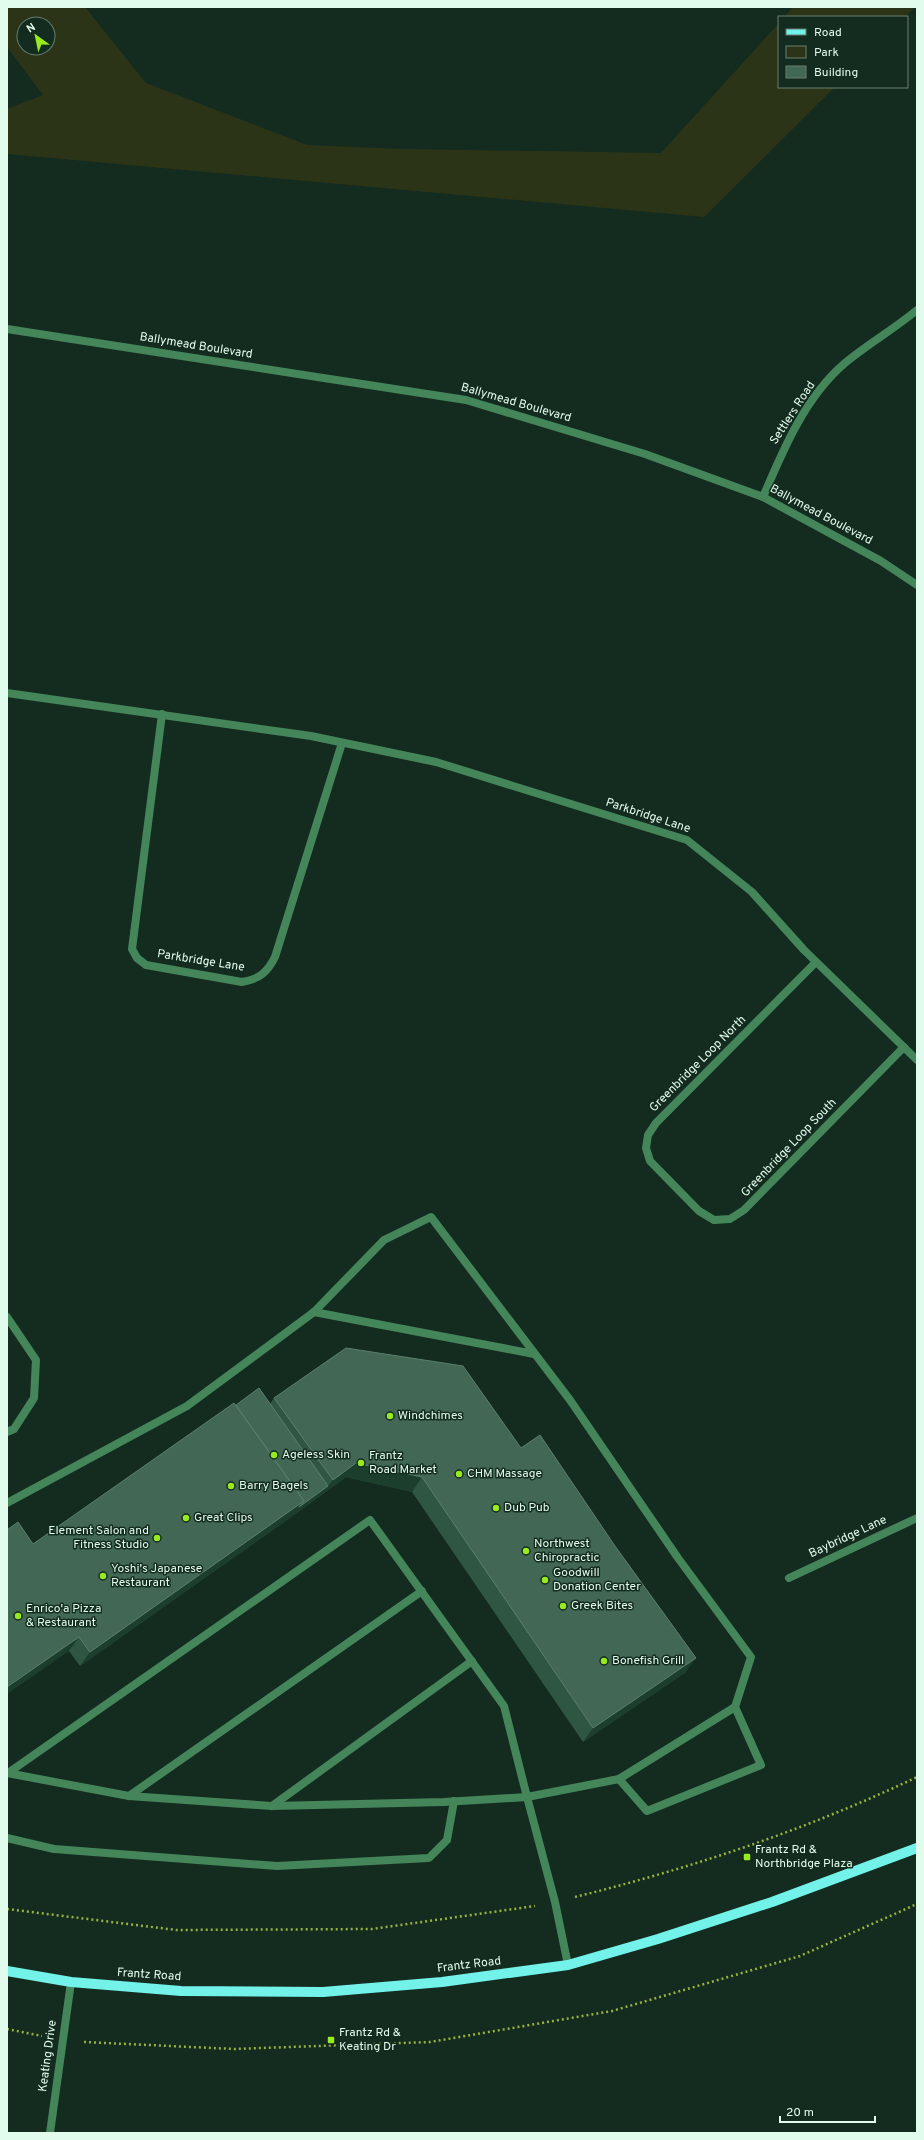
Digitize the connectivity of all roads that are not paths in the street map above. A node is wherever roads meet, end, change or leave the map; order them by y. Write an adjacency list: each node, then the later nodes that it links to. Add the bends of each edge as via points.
1 (917, 310): 3 (street, Settlers Road, via 845,363 818,393 781,454)
2 (7, 329): 3 (street, Ballymead Boulevard, via 466,400 645,454)
3 (762, 497): 4 (street, Ballymead Boulevard, via 881,561)
4 (917, 585)
5 (7, 693): 6 (street, Parkbridge Lane)
6 (162, 714): 7 (street, Parkbridge Lane); 7 (street, Parkbridge Lane, via 132,949 137,958 146,965 242,982 257,979 269,970 275,957)
7 (342, 743): 8 (street, Parkbridge Lane, via 436,762 687,840 752,892)
8 (816, 962): 9 (street, Parkbridge Lane); 11 (street, Greenbridge Loop North, via 656,1123 648,1135 646,1148 650,1161)
9 (904, 1047): 10 (street, Parkbridge Lane); 11 (street, Greenbridge Loop South, via 744,1210 730,1219 714,1220 700,1211)
10 (917, 1060)
11 (681, 1192)
12 (314, 1312): 14 (street); 14 (street, via 384,1240 431,1217); 16 (street, via 186,1406)
13 (7, 1317): 15 (street, via 36,1360 34,1398)
14 (534, 1354): 21 (street, via 570,1400 678,1558 751,1657)
15 (10, 1431)
16 (7, 1503)
17 (917, 1518): 18 (street, Baybridge Lane)
18 (790, 1578)
19 (422, 1591): 20 (street); 22 (street, via 370,1520); 24 (street)
20 (472, 1662): 25 (street, via 504,1706); 27 (street)
21 (735, 1707): 23 (street); 23 (street, via 761,1765 647,1811)
22 (8, 1773): 24 (street)
23 (619, 1779): 25 (street)
24 (129, 1796): 27 (street)
25 (527, 1797): 26 (street); 30 (street, via 555,1902)
26 (454, 1801): 27 (street); 28 (street, via 446,1840 429,1858 277,1866 54,1849)
27 (272, 1806)
28 (7, 1838)
29 (917, 1848): 30 (main road, Frantz Road, via 772,1902)
30 (568, 1965): 32 (main road, Frantz Road, via 442,1982 324,1992 181,1991)
31 (7, 1971): 32 (main road, Frantz Road)
32 (71, 1982): 33 (street, Keating Drive)
33 (50, 2133)

